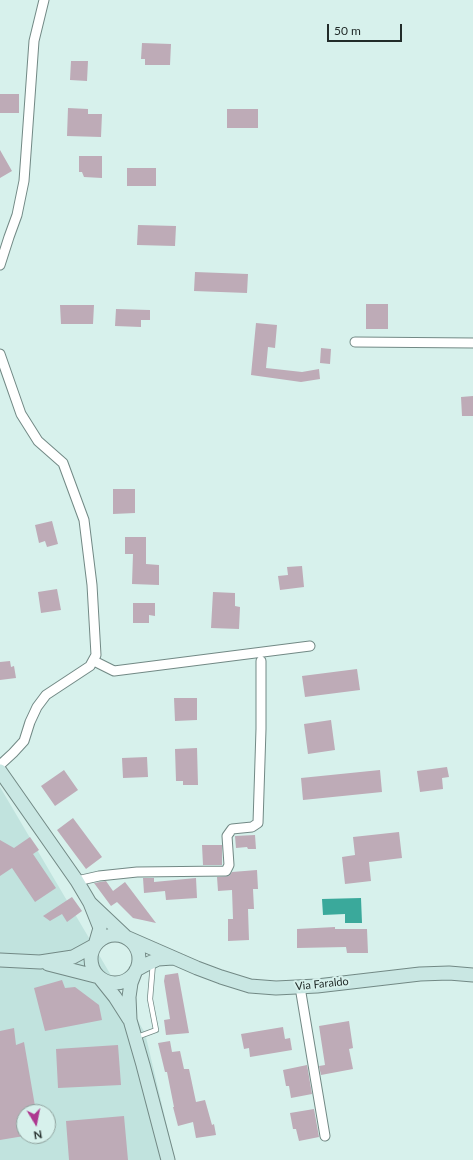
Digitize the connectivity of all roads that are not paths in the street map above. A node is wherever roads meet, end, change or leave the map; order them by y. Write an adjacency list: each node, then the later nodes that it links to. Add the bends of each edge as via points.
1 (44, 0): 2 (street, via 34,41 24,180 17,215)
2 (0, 265)
3 (355, 342): 4 (street)
4 (473, 343)
5 (0, 354): 7 (street, via 21,414 38,441 63,463 84,520 93,601 96,655)
6 (310, 646): 7 (street, via 114,671)
7 (94, 661): 9 (street, via 46,695 37,707 24,740)
8 (261, 661): 11 (street, via 258,823 252,827 232,829 227,836 229,865 226,871 137,872)
9 (0, 765)
10 (0, 771): 11 (main road)
11 (76, 881): 12 (main road)
12 (90, 903): 13 (main road); 14 (main road, via 100,928)
13 (126, 937): 14 (main road, via 111,935); 15 (main road, Via Faraldo); 19 (main road, via 133,942 138,952 139,962)
14 (95, 945): 18 (main road, via 73,957); 21 (main road, via 91,961)
15 (175, 958): 17 (main road); 22 (main road, Via Faraldo, via 250,986)
16 (0, 960): 18 (main road)
17 (154, 961): 19 (main road); 24 (lane, via 150,999 156,1030)
18 (40, 962): 21 (main road)
19 (136, 970): 21 (main road, via 129,978 119,982); 23 (main road, via 129,997)
20 (473, 975): 22 (main road, Via Faraldo, via 420,974)
21 (99, 977): 23 (main road)
22 (300, 987): 25 (street)
23 (130, 1020): 24 (main road)
24 (135, 1037): 26 (main road)
25 (326, 1136)
26 (168, 1160)

